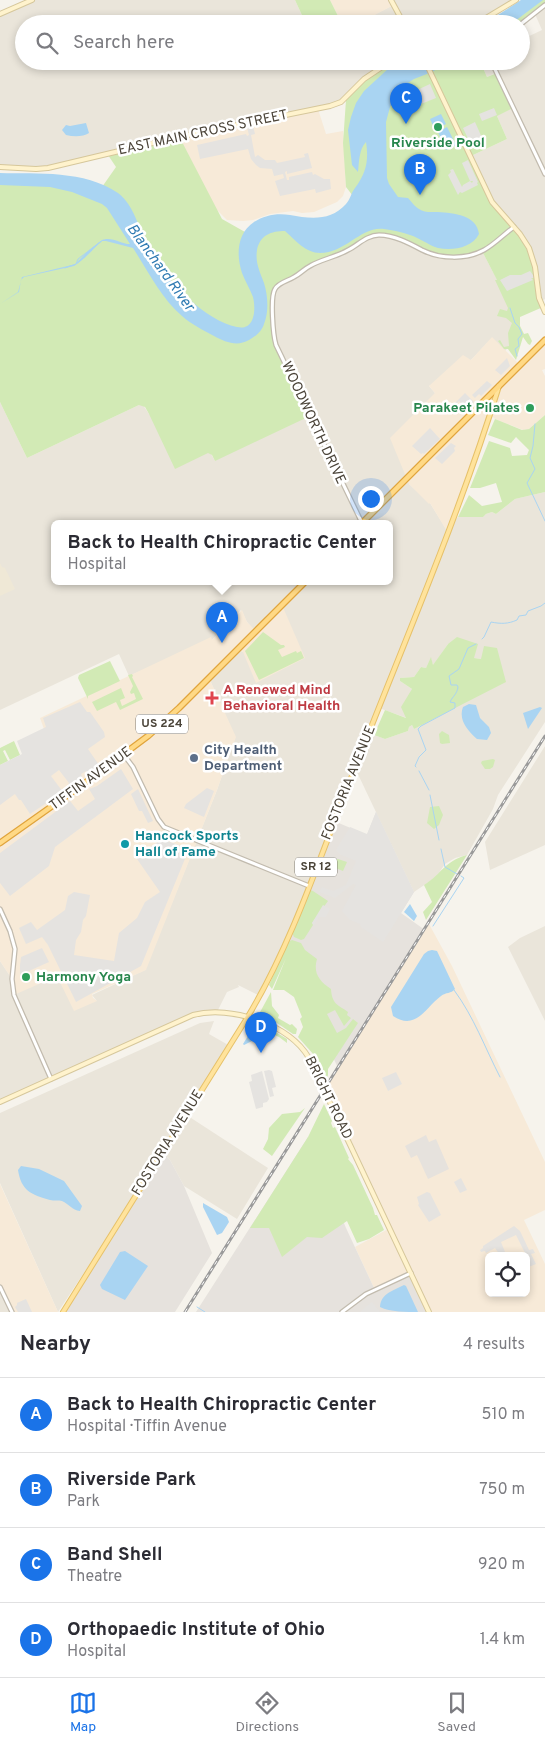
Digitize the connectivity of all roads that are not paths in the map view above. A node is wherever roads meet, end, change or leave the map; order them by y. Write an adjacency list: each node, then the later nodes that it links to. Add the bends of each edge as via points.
1 (32, 0): 5 (main road)
2 (391, 0): 6 (main road)
3 (516, 0): 7 (main road)
4 (545, 5): 8 (street)
5 (0, 14)
6 (399, 15)
7 (491, 15)
8 (530, 17)
9 (378, 70): 12 (main road, EAST MAIN CROSS STREET, via 341,102 330,106 173,138 44,169)
10 (430, 70): 14 (main road, via 492,202)
11 (495, 70): 13 (street)
12 (0, 167)
13 (545, 174)
14 (514, 227): 15 (main road, via 533,258 538,294); 18 (street, WOODWORTH DRIVE, via 485,250 454,257 430,254 380,235 278,284 273,294 273,335)
15 (545, 312)
16 (545, 340): 17 (highway)
17 (499, 386): 19 (highway); 23 (main road, FOSTORIA AVENUE / SR 12, via 444,541)
18 (360, 520)
19 (366, 520)
20 (302, 585): 21 (highway, TIFFIN AVENUE / US 224, via 170,717)
21 (124, 755): 22 (highway, TIFFIN AVENUE / US 224); 23 (street, via 164,827)
22 (0, 843)
23 (309, 886): 25 (main road, FOSTORIA AVENUE / SR 12, via 273,973)
24 (0, 909): 26 (street, via 15,949 14,995)
25 (248, 1018): 26 (main road, BRIGHT ROAD, via 214,1012 193,1015); 28 (main road, BRIGHT ROAD, via 280,1029 305,1050); 31 (main road, FOSTORIA AVENUE / SR 12)
26 (51, 1079): 27 (main road, BRIGHT ROAD)
27 (0, 1102)
28 (412, 1273): 32 (street, via 366,1294); 33 (main road, BRIGHT ROAD)
29 (0, 1287): 30 (street)
30 (12, 1312)
31 (63, 1312)
32 (342, 1312)
33 (429, 1312)

